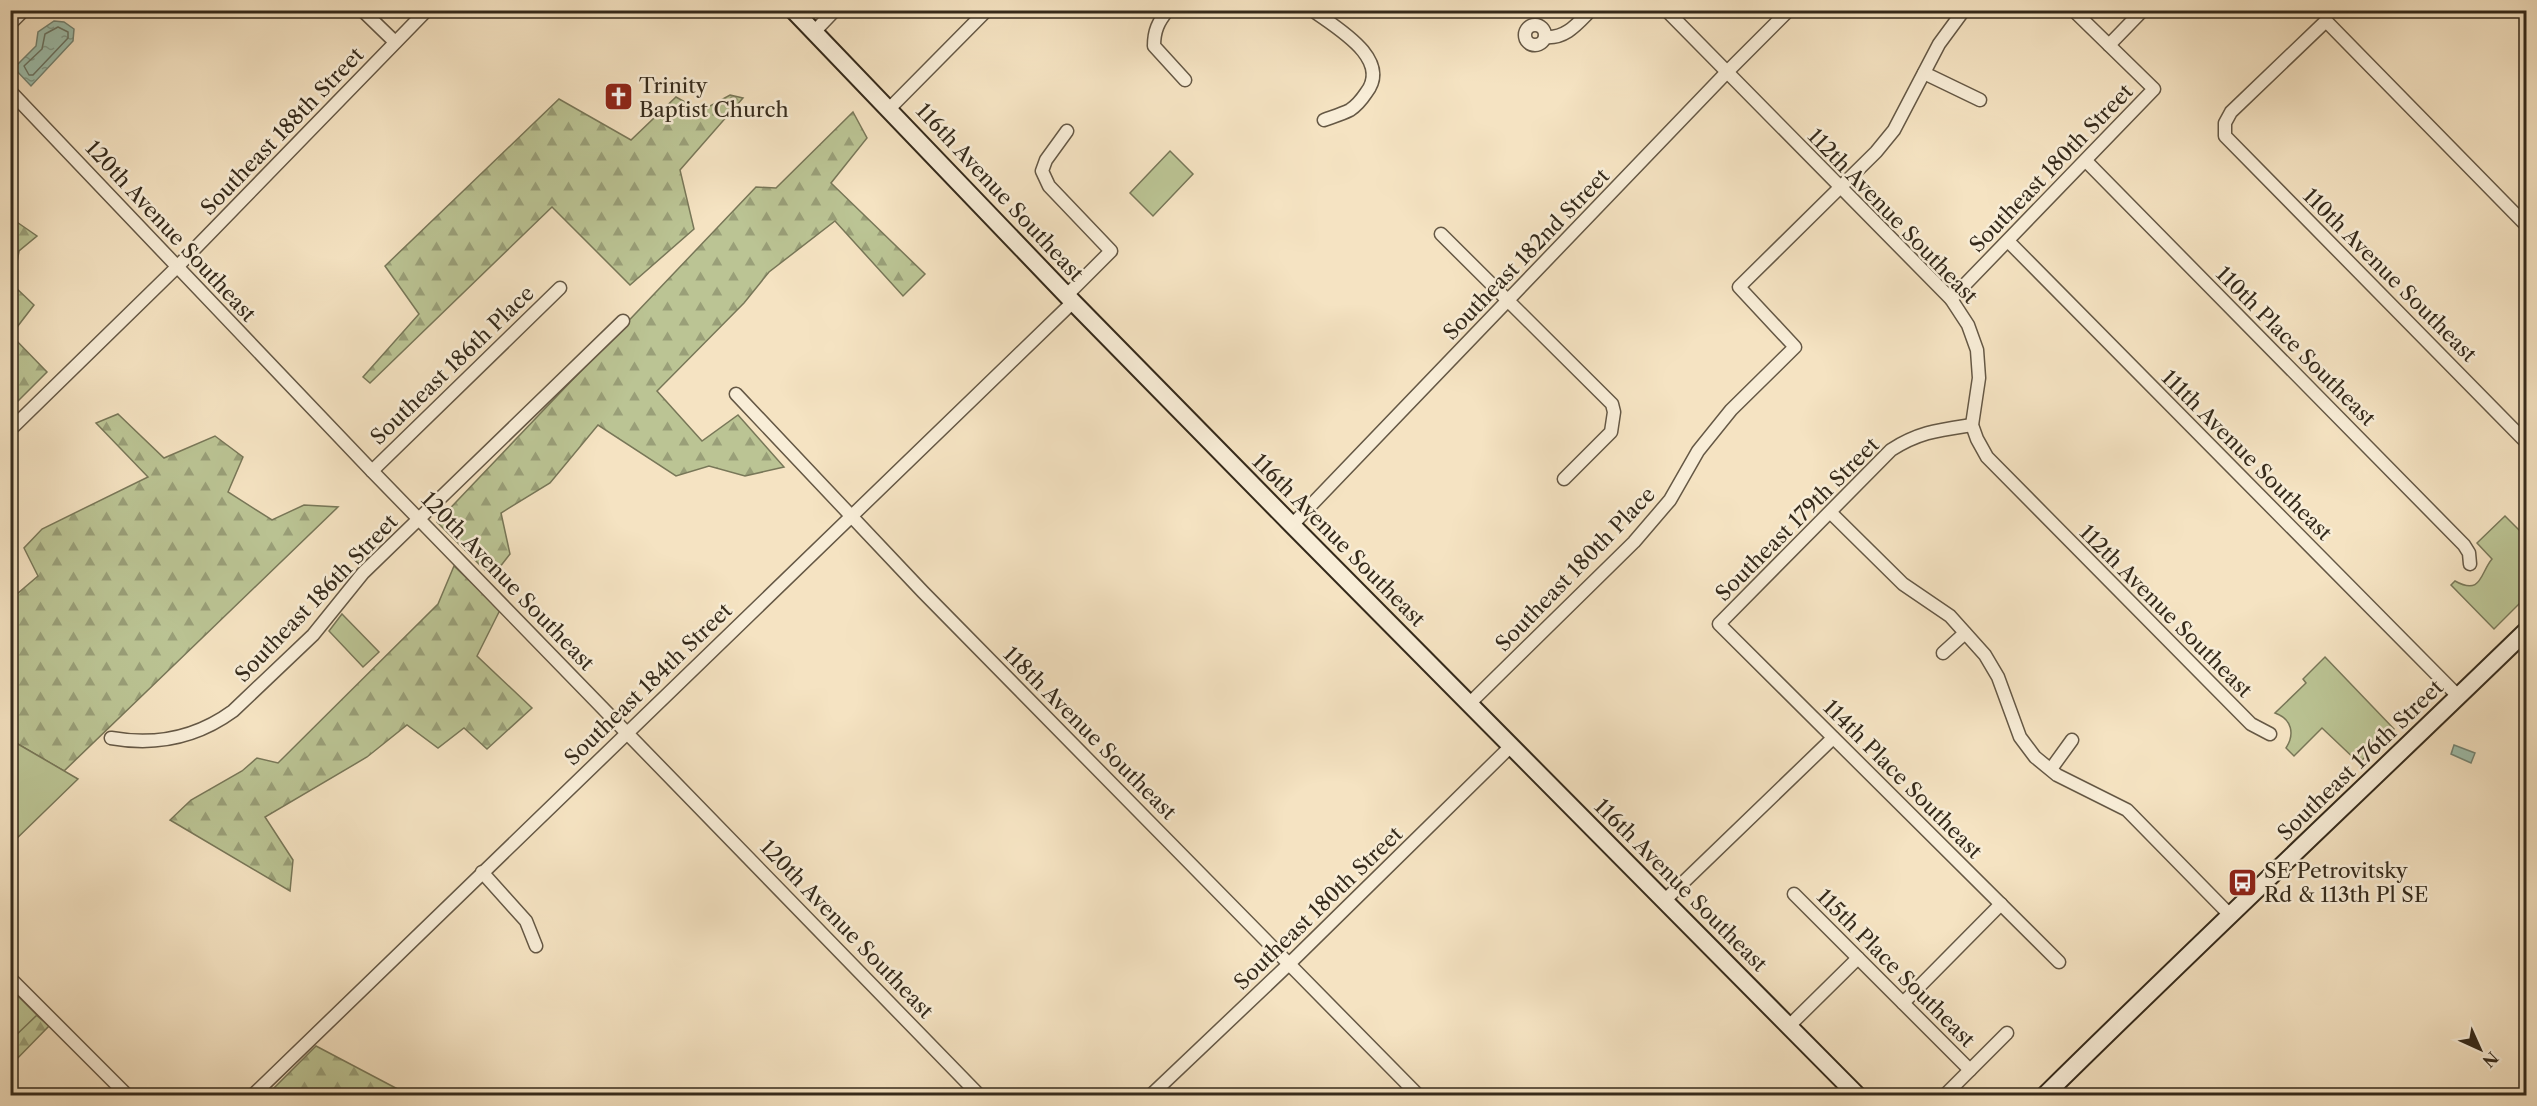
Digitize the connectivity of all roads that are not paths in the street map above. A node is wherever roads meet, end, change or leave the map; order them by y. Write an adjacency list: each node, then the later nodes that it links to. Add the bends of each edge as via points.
1 (24, 10): 15 (street)
2 (362, 10): 18 (street)
3 (427, 10): 18 (street, Southeast 188th Street)
4 (793, 10): 16 (street, 116th Avenue Southeast)
5 (835, 10): 16 (street)
6 (987, 10): 25 (street)
7 (1168, 10): 22 (street, via 1154,34 1154,46)
8 (1312, 10): 26 (street, via 1369,58 1374,80 1351,109)
9 (1592, 10): 17 (street, via 1568,33)
10 (1666, 10): 20 (street, 112th Avenue Southeast)
11 (1790, 10): 20 (street, Southeast 182nd Street)
12 (1964, 10): 21 (street, via 1938,44)
13 (2073, 10): 19 (street)
14 (2143, 10): 19 (street)
15 (10, 24)
16 (814, 32): 25 (street, 116th Avenue Southeast)
17 (1545, 37)
18 (394, 42): 33 (street, Southeast 188th Street)
19 (2109, 45): 28 (street, Southeast 180th Street, via 2154,89)
20 (1727, 72): 29 (street, 112th Avenue Southeast); 36 (street, Southeast 182nd Street)
21 (1924, 73): 24 (street); 29 (street, via 1894,130)
22 (1185, 80)
23 (10, 91): 33 (street, 120th Avenue Southeast)
24 (1980, 100)
25 (890, 109): 35 (street, 116th Avenue Southeast)
26 (1324, 120)
27 (1066, 131): 35 (street, Southeast 184th Street, via 1042,171 1049,186 1111,251)
28 (2086, 161): 32 (street, Southeast 180th Street); 49 (street, 110th Place Southeast, via 2464,545)
29 (1840, 188): 37 (street, 112th Avenue Southeast); 55 (street, Southeast 180th Place, via 1739,287 1795,347 1704,443 1670,501 1634,542)
30 (2526, 225): 42 (street, 110th Avenue Southeast, via 2326,21 2231,111 2225,123 2225,136)
31 (1441, 234): 36 (street)
32 (2008, 241): 37 (street, Southeast 180th Street); 54 (street, 111th Avenue Southeast)
33 (177, 267): 41 (street, Southeast 188th Street); 43 (street, 120th Avenue Southeast)
34 (560, 288): 43 (street, Southeast 186th Place)
35 (1070, 299): 46 (street, Southeast 184th Street); 48 (street, 116th Avenue Southeast)
36 (1509, 299): 44 (street, via 1612,404 1611,432); 48 (street, Southeast 182nd Street)
37 (1951, 299): 40 (street, 112th Avenue Southeast, via 1968,325 1977,350 1979,378)
38 (623, 321): 47 (street, Southeast 186th Street)
39 (736, 394): 46 (street, 118th Avenue Southeast)
40 (1972, 425): 45 (street, Southeast 179th Street, via 1910,438 1891,450); 57 (street, 112th Avenue Southeast, via 1987,457 2003,475 2251,724)
41 (10, 430)
42 (2526, 442)
43 (372, 471): 47 (street, 120th Avenue Southeast)
44 (1564, 480)
45 (1830, 513): 50 (street, Southeast 179th Street); 51 (street, via 1903,584 1950,616)
46 (851, 516): 56 (street, Southeast 184th Street); 71 (street, 118th Avenue Southeast)
47 (420, 519): 56 (street, 120th Avenue Southeast); 58 (street, Southeast 186th Street, via 363,573 313,635 219,722 201,731 153,742)
48 (1292, 525): 55 (street, 116th Avenue Southeast)
49 (2470, 564)
50 (1719, 624): 59 (street, 114th Place Southeast)
51 (1965, 633): 53 (street); 62 (street, via 1985,654 1998,677 2020,737)
52 (2523, 640): 54 (street, Southeast 176th Street)
53 (1943, 653)
54 (2459, 697): 67 (street, Southeast 176th Street)
55 (1470, 703): 61 (street, 116th Avenue Southeast)
56 (627, 731): 63 (street, Southeast 184th Street); 79 (street, 120th Avenue Southeast)
57 (2270, 734)
58 (111, 738)
59 (1833, 738): 65 (street); 66 (street, 114th Place Southeast)
60 (2072, 740): 62 (street)
61 (1511, 746): 65 (street, 116th Avenue Southeast); 71 (street, Southeast 180th Street)
62 (2050, 769): 67 (street, via 2081,789 2127,810)
63 (482, 872): 68 (street, via 526,921); 78 (street, Southeast 184th Street)
64 (1794, 894): 69 (street, 115th Place Southeast)
65 (1665, 900): 74 (street, 116th Avenue Southeast)
66 (2001, 904): 70 (street, 114th Place Southeast); 73 (street)
67 (2229, 914): 84 (street, Southeast 176th Street)
68 (536, 946)
69 (1858, 958): 73 (street, 115th Place Southeast); 74 (street)
70 (2059, 962)
71 (1289, 964): 80 (street, Southeast 180th Street); 81 (street, 118th Avenue Southeast)
72 (10, 978): 77 (street)
73 (1903, 1003): 76 (street, 115th Place Southeast)
74 (1789, 1026): 82 (street, 116th Avenue Southeast)
75 (2007, 1033): 76 (street, 115th Place Southeast)
76 (1970, 1070): 83 (street, 115th Place Southeast)
77 (128, 1095)
78 (252, 1095)
79 (980, 1095)
80 (1150, 1095)
81 (1419, 1095)
82 (1858, 1095)
83 (1944, 1095)
84 (2044, 1095)

